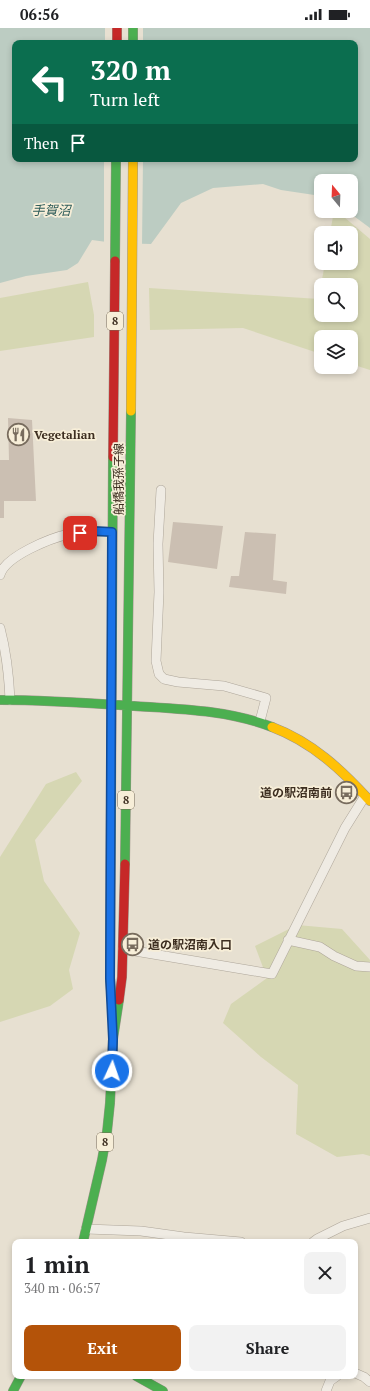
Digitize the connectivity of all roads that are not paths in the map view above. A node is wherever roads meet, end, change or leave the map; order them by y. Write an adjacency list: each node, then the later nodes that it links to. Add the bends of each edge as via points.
1 (117, 28): 3 (main road)
2 (133, 28): 4 (main road)
3 (117, 40)
4 (133, 40)
5 (116, 162): 8 (main road, 船橋我孫子線 / 8)
6 (133, 162): 14 (main road, 船橋我孫子線 / 8)
7 (160, 490): 15 (street, via 156,661 159,674 164,679 224,686 266,698)
8 (112, 532): 9 (street, via 68,534 24,551 8,563); 13 (main road, 船橋我孫子線 / 8)
9 (0, 575)
10 (0, 628): 12 (street)
11 (0, 700): 12 (main road)
12 (10, 700): 13 (main road)
13 (111, 704): 14 (main road); 20 (main road, 船橋我孫子線 / 8, via 110,978)
14 (127, 706): 15 (main road, via 225,713); 18 (main road, 船橋我孫子線 / 8)
15 (260, 721): 16 (main road, via 304,741 327,758)
16 (368, 799): 17 (street, via 345,828)
17 (288, 940): 18 (street, via 272,974); 19 (street, via 320,947 356,966)
18 (122, 949): 20 (main road, 船橋我孫子線 / 8, via 122,977)
19 (370, 967)
20 (113, 1039): 22 (main road, 船橋我孫子線 / 8, via 107,1132)
21 (370, 1218): 25 (street, via 343,1226)
22 (86, 1229): 23 (main road, 船橋我孫子線 / 8); 24 (street, via 141,1231)
23 (84, 1239)
24 (183, 1239)
25 (317, 1239)
26 (358, 1374): 30 (street)
27 (19, 1379): 31 (main road)
28 (141, 1379): 32 (main road)
29 (333, 1379): 33 (street)
30 (370, 1382)
31 (13, 1391)
32 (163, 1391)
33 (326, 1391)

